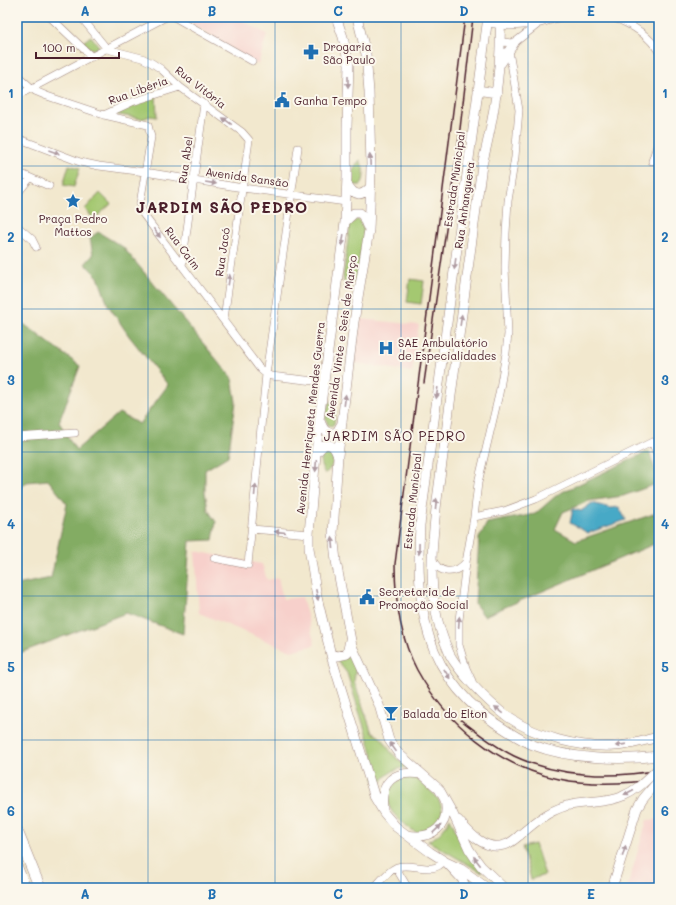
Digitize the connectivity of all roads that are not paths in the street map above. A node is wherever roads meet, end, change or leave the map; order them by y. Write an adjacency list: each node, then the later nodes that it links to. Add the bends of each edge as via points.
1 (50, 17): 22 (street)
2 (81, 17): 19 (street)
3 (166, 17): 11 (street)
4 (174, 17): 24 (street)
5 (296, 17): 6 (street)
6 (304, 17)
7 (336, 17): 44 (main road, Avenida Henriqueta Mendes Guerra, one-way to 44, via 348,65)
8 (357, 17): 46 (main road, Avenida Vinte e Seis de Março, one-way to 8, via 366,54)
9 (562, 17): 14 (street)
10 (612, 17): 16 (street, via 629,24)
11 (156, 19): 19 (street)
12 (500, 20): 13 (street); 14 (street, via 510,26); 15 (main road, Rua Anhanguera)
13 (488, 23): 15 (main road, via 499,33); 23 (main road, Estrada Municipal)
14 (537, 24): 17 (street)
15 (501, 40): 17 (street); 25 (main road, Rua Anhanguera)
16 (652, 41): 18 (street); 21 (street)
17 (514, 42): 20 (main road)
18 (659, 46)
19 (107, 49): 22 (street); 27 (street, Rua Vitória, via 142,58 161,69)
20 (508, 51): 25 (main road); 66 (street, via 520,110 506,232 508,334 503,375 478,484)
21 (659, 52)
22 (92, 57): 28 (street)
23 (484, 59): 29 (main road); 39 (main road, Estrada Municipal)
24 (252, 61)
25 (500, 64): 30 (main road, Rua Anhanguera)
26 (17, 76): 28 (street)
27 (180, 87): 32 (street, Rua Vitória); 33 (street, Rua Libéria, via 132,102)
28 (32, 88): 31 (street); 33 (street, via 41,94)
29 (483, 91): 30 (main road); 39 (main road, via 474,152)
30 (497, 93): 69 (main road, Rua Anhanguera, one-way to 30, via 436,500 482,165 495,113)
31 (17, 96)
32 (204, 104): 35 (street, Rua Vitória, one-way to 32); 43 (street, Rua Abel)
33 (104, 115): 40 (street, Rua Caim, via 148,125 151,137)
34 (17, 138): 40 (street, Avenida Sansão, one-way to 40, via 88,164)
35 (249, 140): 47 (street, Rua Jacó)
36 (659, 140): 38 (street)
37 (298, 148): 49 (street)
38 (652, 161)
39 (469, 166): 76 (main road, Estrada Municipal, one-way to 76, via 420,525 419,574 424,617 430,637 442,666 462,694 485,716 524,740 542,748 577,756)
40 (145, 172): 43 (street, Avenida Sansão); 55 (street, Rua Caim, one-way to 55, via 140,204 142,212)
41 (17, 174): 42 (street)
42 (30, 178): 45 (street); 48 (street)
43 (194, 180): 47 (street, Avenida Sansão, one-way to 47); 55 (street, Rua Abel)
44 (347, 184): 46 (main road, via 353,192 360,194); 50 (main road, Avenida Henriqueta Mendes Guerra)
45 (49, 186)
46 (371, 186): 53 (main road, Avenida Vinte e Seis de Março)
47 (242, 188): 49 (street, Avenida Sansão); 56 (street, Rua Jacó, one-way to 47)
48 (17, 194)
49 (293, 194): 50 (street, Avenida Sansão); 57 (street)
50 (346, 202): 51 (main road, Avenida Henriqueta Mendes Guerra)
51 (345, 222): 53 (main road, via 354,213 360,212); 58 (main road, Avenida Henriqueta Mendes Guerra, one-way to 58)
52 (17, 226): 54 (street, via 32,239)
53 (368, 230): 60 (main road, Avenida Vinte e Seis de Março, one-way to 53)
54 (36, 247)
55 (182, 266): 56 (street, Rua Caim)
56 (224, 319): 57 (street, Rua Caim)
57 (266, 374): 58 (street); 67 (street, one-way to 57)
58 (324, 382): 59 (main road, Avenida Henriqueta Mendes Guerra)
59 (319, 420): 60 (main road, via 322,429 330,434 337,432); 63 (main road, Avenida Henriqueta Mendes Guerra)
60 (342, 422): 64 (main road, Avenida Vinte e Seis de Março)
61 (75, 433): 62 (street)
62 (17, 437)
63 (317, 452): 64 (main road, via 324,445 330,445 335,448); 68 (main road, Avenida Henriqueta Mendes Guerra, one-way to 68)
64 (338, 456): 72 (main road, Avenida Vinte e Seis de Março, one-way to 64, via 333,540)
65 (659, 458): 66 (street, via 652,442 536,499)
66 (474, 517): 71 (street)
67 (252, 529): 68 (street, one-way to 67); 70 (street, via 248,565)
68 (309, 534): 73 (main road, Avenida Henriqueta Mendes Guerra, one-way to 73, via 312,570)
69 (431, 555): 71 (street, via 437,567 446,571 458,570); 74 (main road, Rua Anhanguera, via 435,606 441,632 457,666)
70 (214, 558)
71 (466, 562): 74 (street, one-way to 71, via 458,638)
72 (350, 638): 73 (main road, via 347,654); 78 (main road, Avenida Vinte e Seis de Março, one-way to 72, via 398,753 389,740 379,705)
73 (331, 654): 81 (main road, Avenida Henriqueta Mendes Guerra, via 370,785)
74 (474, 686): 75 (main road, Rua Anhanguera, one-way to 74, via 613,747 564,741 532,730 509,718)
75 (659, 736)
76 (659, 756)
77 (659, 768): 82 (main road, one-way to 82, bridge, via 630,793 611,800 566,806 553,811 537,820 509,844 502,846 477,839)
78 (421, 774): 80 (main road, Avenida Vinte e Seis de Março, via 439,789); 81 (main road, via 400,775 389,781 382,796)
79 (659, 780): 97 (main road, one-way to 79, via 637,809)
80 (445, 798): 82 (main road, Avenida Vinte e Seis de Março); 84 (main road, one-way to 80, via 424,836 436,831 444,819)
81 (384, 813): 84 (main road)
82 (453, 814): 96 (main road, one-way to 82, via 468,849)
83 (17, 831): 89 (highway)
84 (406, 834): 85 (main road)
85 (445, 862): 87 (street, via 434,868); 94 (main road, via 462,879); 95 (main road, via 461,869)
86 (17, 868): 88 (highway)
87 (396, 868): 92 (street); 93 (street)
88 (25, 888)
89 (40, 888)
90 (208, 888): 91 (street)
91 (214, 888)
92 (374, 888)
93 (408, 888)
94 (466, 888)
95 (487, 888)
96 (504, 888)
97 (612, 888)

